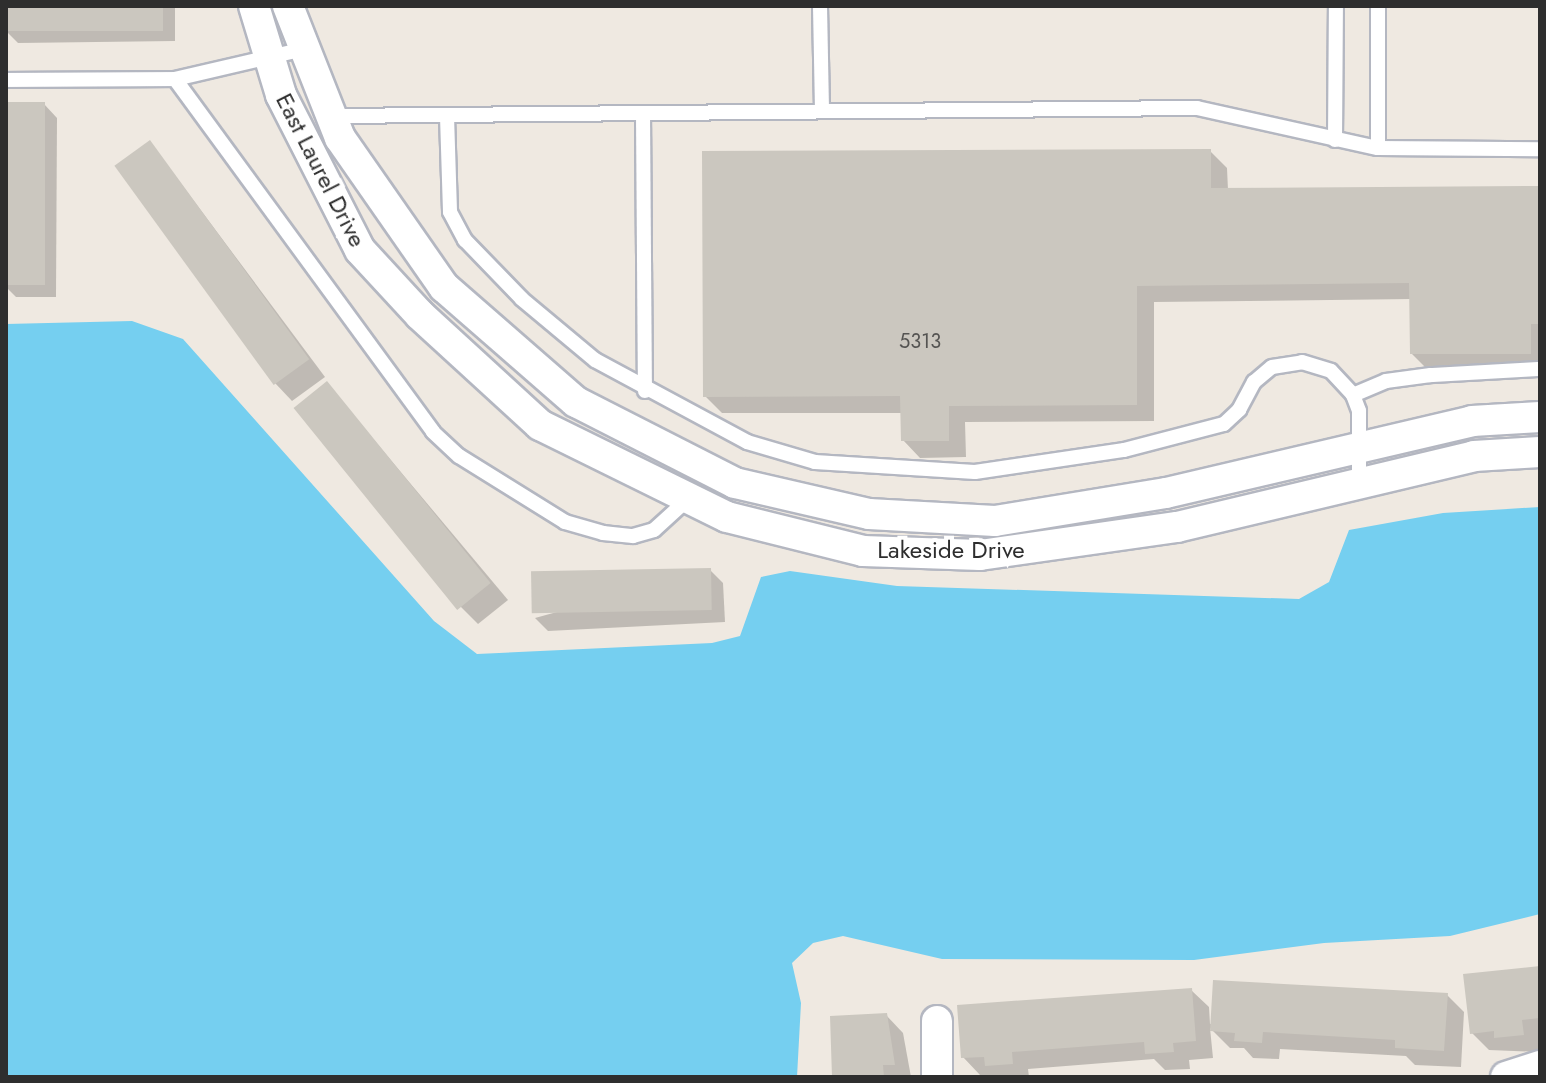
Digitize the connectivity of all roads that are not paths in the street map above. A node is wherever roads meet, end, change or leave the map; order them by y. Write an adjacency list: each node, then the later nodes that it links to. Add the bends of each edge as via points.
1 (254, 6): 7 (street, East Laurel Drive)
2 (288, 6): 6 (street, East Laurel Drive)
3 (820, 6): 10 (lane)
4 (1336, 6): 14 (lane)
5 (1378, 6): 15 (lane)
6 (304, 49): 7 (lane); 12 (street, East Laurel Drive)
7 (269, 58): 8 (lane); 18 (street, East Laurel Drive, via 281,95 360,250)
8 (175, 79): 9 (lane); 26 (lane, via 433,432 459,456 565,522 603,533 633,536 654,530)
9 (6, 80)
10 (822, 110): 11 (lane); 14 (lane, via 1197,108)
11 (643, 114): 13 (lane); 20 (lane)
12 (331, 116): 13 (lane); 17 (street, East Laurel Drive, via 340,138)
13 (447, 116): 20 (lane, via 450,212 465,240 522,299 595,360)
14 (1335, 140): 15 (lane)
15 (1378, 148): 16 (lane)
16 (1540, 149)
17 (444, 287): 23 (street, Lakeside Drive, via 576,402 622,427 735,483 869,514 995,521 1065,513)
18 (420, 315): 26 (street, Lakeside Drive, via 540,425)
19 (1540, 369): 21 (lane, via 1386,381)
20 (645, 391): 21 (lane, via 747,442 815,462 975,472 1124,450 1224,424 1239,410 1254,382 1272,367 1302,362 1331,371)
21 (1353, 395): 23 (lane)
22 (1540, 417): 23 (street, Lakeside Drive, via 1472,421)
23 (1361, 447): 25 (lane)
24 (1540, 452): 25 (street, Lakeside Drive, via 1474,456)
25 (1359, 483): 26 (street, Lakeside Drive, via 1177,527 980,555 863,551 727,517)
26 (689, 498)
27 (937, 1021): 29 (street)
28 (1540, 1066): 30 (street)
29 (937, 1077)
30 (1506, 1077)

